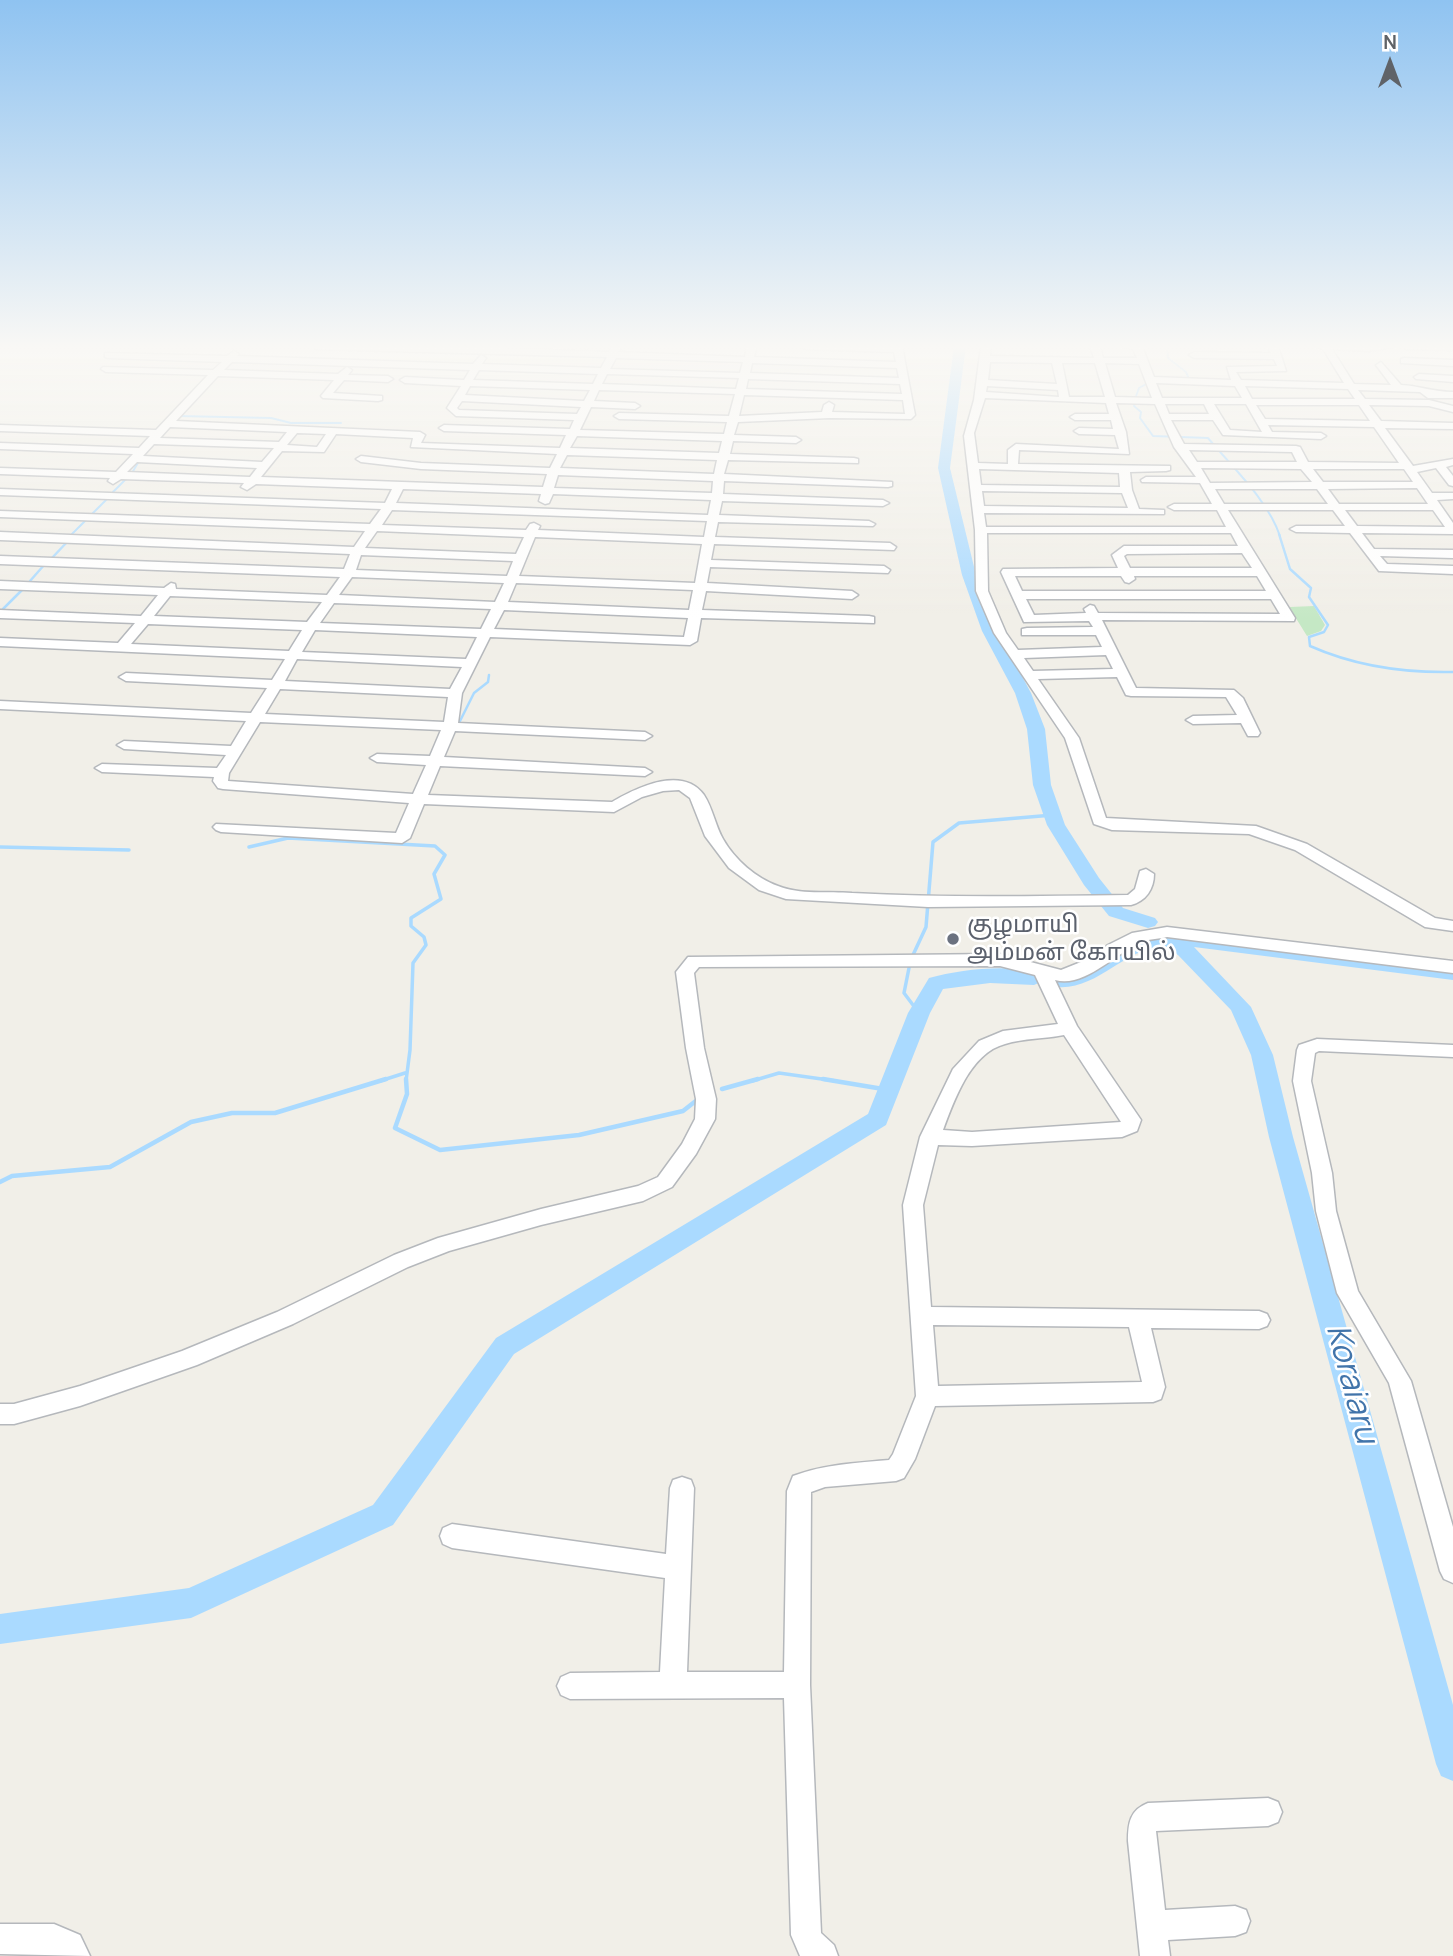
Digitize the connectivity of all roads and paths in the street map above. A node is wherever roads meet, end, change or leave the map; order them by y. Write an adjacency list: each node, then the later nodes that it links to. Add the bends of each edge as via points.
1 (153, 437): 21 (street)
2 (157, 437): 17 (street)
3 (288, 437): 17 (street)
4 (329, 437): 19 (street)
5 (346, 437): 18 (street)
6 (410, 437): 18 (street)
7 (419, 437): 20 (street, via 415,445)
8 (572, 437): 20 (street)
9 (706, 437): 13 (street)
10 (970, 437): 30 (street)
11 (1122, 437): 31 (street, via 1125,453 1016,447)
12 (1387, 437): 33 (street)
13 (728, 438): 14 (street); 22 (street)
14 (796, 440)
15 (1175, 440): 27 (street); 28 (street, via 1212,447 1296,449)
16 (0, 444): 21 (street)
17 (281, 446): 19 (street); 26 (street)
18 (369, 447): 34 (street, via 421,466); 42 (street)
19 (320, 450): 23 (street)
20 (566, 452): 22 (street); 34 (street)
21 (137, 455): 26 (street); 37 (street)
22 (723, 457): 24 (street); 38 (street)
23 (313, 461)
24 (854, 461)
25 (1453, 462): 29 (street)
26 (266, 465): 39 (street)
27 (1194, 465): 28 (street); 43 (street)
28 (1304, 465): 33 (street); 47 (street)
29 (1439, 465): 33 (street); 44 (street)
30 (971, 466): 31 (street); 49 (street)
31 (1013, 466): 40 (street)
32 (1166, 468): 40 (street)
33 (1408, 468): 48 (street)
34 (554, 470): 38 (street); 53 (street)
35 (0, 471): 37 (street)
36 (305, 471): 41 (street)
37 (118, 475): 39 (street); 54 (street)
38 (719, 476): 45 (street); 56 (street)
39 (253, 480): 41 (street); 57 (street)
40 (1125, 480): 43 (street); 51 (street); 69 (street)
41 (298, 482): 42 (street)
42 (350, 483): 46 (street); 60 (street)
43 (1204, 483): 47 (street); 64 (street)
44 (1453, 483)
45 (888, 484)
46 (399, 485): 53 (street); 61 (street)
47 (1319, 485): 48 (street); 62 (street)
48 (1420, 485): 58 (street)
49 (975, 488): 50 (street); 65 (street)
50 (1046, 489): 51 (street); 66 (street)
51 (1099, 489): 68 (street)
52 (0, 492): 54 (street)
53 (548, 492): 56 (street); 67 (street)
54 (100, 495): 57 (street); 72 (street)
55 (1453, 496): 58 (street)
56 (717, 497): 59 (street); 73 (street)
57 (236, 501): 60 (street); 74 (street)
58 (1432, 502): 62 (street); 81 (street)
59 (883, 503)
60 (339, 504): 61 (street)
61 (389, 506): 67 (street); 76 (street)
62 (1335, 506): 64 (street); 77 (street)
63 (1174, 507): 64 (street)
64 (1219, 507): 80 (street)
65 (977, 509): 66 (street); 79 (street)
66 (1054, 510): 68 (street)
67 (540, 512): 73 (street); 82 (street)
68 (1108, 512): 69 (street)
69 (1135, 512): 70 (street)
70 (1160, 512)
71 (0, 514): 72 (street)
72 (80, 516): 74 (street); 84 (street)
73 (715, 518): 75 (street); 85 (street)
74 (222, 522): 76 (street); 86 (street)
75 (869, 524)
76 (374, 528): 82 (street); 89 (street)
77 (1352, 528): 78 (street); 81 (street); 90 (street)
78 (1296, 529)
79 (981, 530): 80 (street); 129 (street, via 982,591)
80 (1234, 530): 88 (street)
81 (1453, 531)
82 (530, 534): 85 (street); 92 (street)
83 (0, 536): 84 (street)
84 (58, 539): 86 (street); 94 (street)
85 (709, 539): 87 (street); 95 (street)
86 (206, 544): 89 (street); 96 (street)
87 (890, 547)
88 (1246, 549): 99 (street, via 1124,550 1118,555); 100 (street)
89 (357, 551): 92 (street); 101 (street)
90 (1370, 552): 91 (street); 98 (street, via 1383,568)
91 (1453, 554)
92 (520, 558): 102 (street)
93 (0, 560): 94 (street)
94 (35, 562): 96 (street); 103 (street)
95 (705, 563): 97 (street); 104 (street)
96 (186, 568): 101 (street); 105 (street)
97 (884, 570)
98 (1453, 570)
99 (1126, 572): 100 (street); 107 (street, via 1007,572); 108 (street)
100 (1261, 572): 109 (street)
101 (348, 574): 102 (street); 112 (street)
102 (510, 581): 104 (street); 113 (street)
103 (6, 585): 105 (street); 111 (street)
104 (701, 587): 106 (street); 115 (street)
105 (166, 593): 112 (street); 118 (street)
106 (852, 595)
107 (1018, 595): 110 (street); 117 (street, via 1029,619)
108 (1137, 595): 109 (street); 110 (street); 116 (street)
109 (1275, 595): 119 (street)
110 (1084, 596): 117 (street)
111 (0, 599)
112 (330, 599): 113 (street); 121 (street)
113 (498, 607): 115 (street); 125 (street)
114 (0, 614): 118 (street)
115 (695, 614): 120 (street); 125 (street, via 690,640)
116 (1143, 615): 117 (street); 119 (street)
117 (1093, 617): 122 (street)
118 (144, 618): 121 (street); 127 (street)
119 (1289, 618): 124 (street)
120 (869, 620)
121 (311, 626): 125 (street); 130 (street)
122 (1100, 631): 123 (street); 128 (street)
123 (1027, 632)
124 (1299, 632)
125 (486, 634): 131 (street)
126 (0, 642): 127 (street)
127 (122, 647): 130 (street)
128 (1111, 651): 129 (street); 132 (street)
129 (1013, 654): 133 (street)
130 (293, 656): 131 (street); 135 (street)
131 (468, 663): 136 (street)
132 (1121, 673): 133 (street); 139 (street, via 1135,693 1229,694 1236,698 1250,726)
133 (1029, 675): 152 (street, via 1072,738 1096,817 1103,823 1251,829 1301,847 1431,923)
134 (126, 677): 135 (street)
135 (276, 685): 136 (street); 138 (street)
136 (455, 694): 140 (street)
137 (0, 705): 138 (street)
138 (256, 718): 140 (street); 143 (street)
139 (1193, 720)
140 (450, 726): 141 (street); 145 (street)
141 (645, 736)
142 (124, 745): 143 (street)
143 (236, 751): 148 (street)
144 (377, 758): 145 (street)
145 (434, 761): 147 (street); 149 (street)
146 (102, 768): 148 (street)
147 (645, 772)
148 (222, 773): 149 (street, via 222,785 230,787)
149 (420, 799): 150 (street, via 402,838); 151 (street, via 614,807 632,796 672,785 692,791 703,804 719,846 753,881 775,892 928,902 1131,901 1142,891)
150 (221, 827)
151 (1146, 874)
152 (1453, 926)
153 (1453, 967): 154 (street, via 1167,932 1128,941 1076,972 1061,976)
154 (1042, 972): 155 (street); 162 (street, via 1000,960 694,961 685,972 686,993 706,1098 705,1119 666,1182 643,1193 445,1244 189,1358 80,1396)
155 (1069, 1028): 157 (street, via 985,1045 971,1058); 157 (street, via 1131,1120 1130,1126 972,1139)
156 (1453, 1051): 166 (street, via 1317,1045 1307,1049 1302,1082 1326,1211 1349,1293 1400,1381)
157 (930, 1136): 158 (street, via 913,1205)
158 (923, 1316): 159 (street); 161 (street)
159 (1138, 1319): 160 (street); 161 (street, via 1153,1392)
160 (1259, 1320)
161 (927, 1396): 167 (street, via 896,1470 825,1476 802,1484 799,1490)
162 (0, 1414)
163 (682, 1488): 165 (street)
164 (452, 1536): 165 (street)
165 (678, 1568): 169 (street)
166 (1453, 1571)
167 (797, 1685): 169 (street); 175 (street, via 806,1935)
168 (570, 1686): 169 (street)
169 (673, 1686)
170 (1268, 1812): 172 (street, via 1148,1817 1142,1825 1142,1841)
171 (1235, 1921): 172 (street)
172 (1151, 1926): 176 (street)
173 (0, 1939): 174 (street, via 54,1939 69,1946)
174 (75, 1956)
175 (823, 1956)
176 (1155, 1956)

